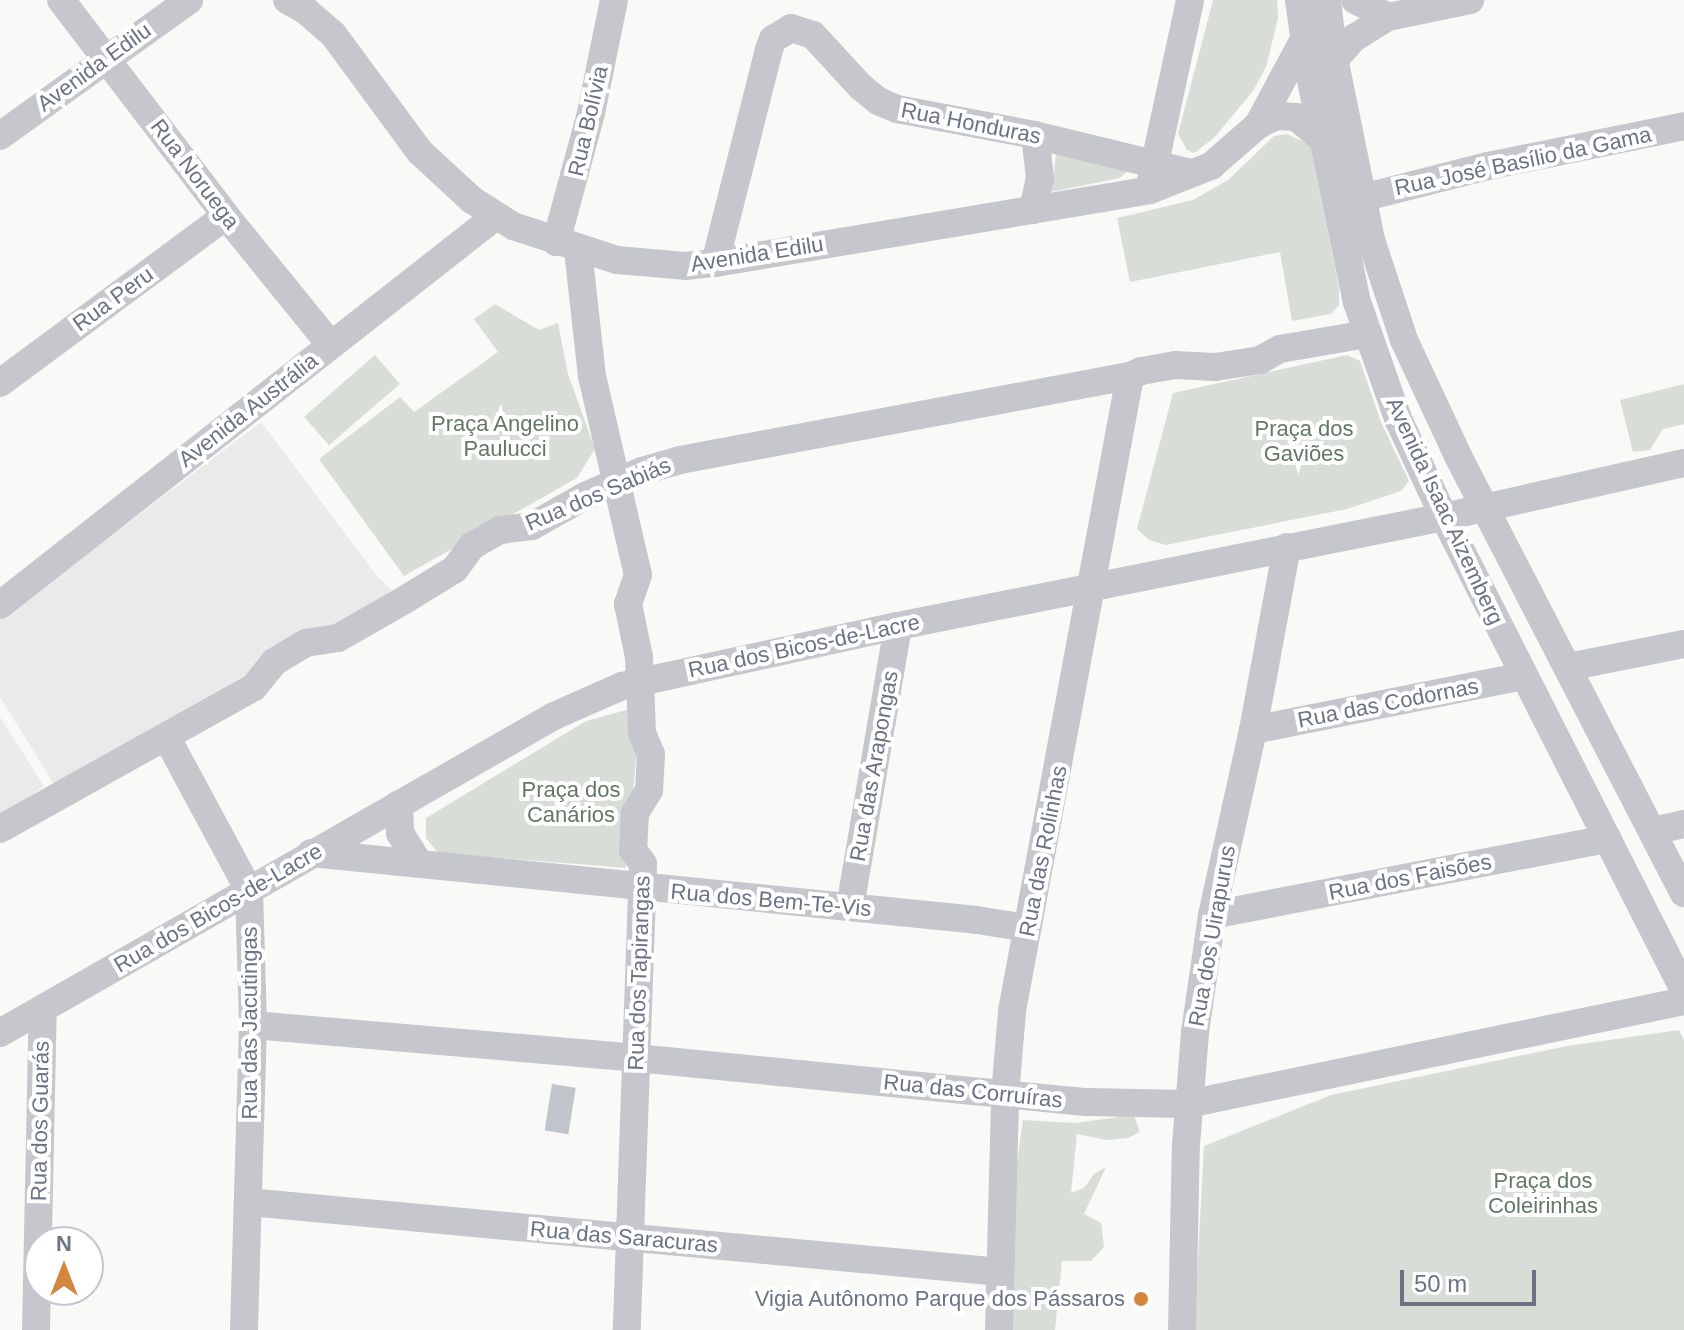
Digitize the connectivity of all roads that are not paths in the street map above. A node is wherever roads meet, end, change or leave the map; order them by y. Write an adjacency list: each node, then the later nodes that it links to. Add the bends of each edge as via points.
1 (61, 0): 12 (street, Rua Noruega)
2 (189, 0): 12 (street, Avenida Edilu)
3 (287, 0): 23 (street, Avenida Edilu, via 333,34 445,178)
4 (614, 0): 24 (street, Rua Bolívia)
5 (1190, 0): 19 (street)
6 (1299, 0): 11 (street, Avenida Isaac Aizemberg)
7 (1327, 0): 13 (street, Avenida Isaac Aizemberg)
8 (1355, 0): 10 (street)
9 (1470, 0): 10 (street)
10 (1388, 17): 13 (street, via 1354,38)
11 (1303, 41): 14 (street); 18 (street, Avenida Isaac Aizemberg)
12 (106, 57): 17 (street, Avenida Edilu); 22 (street, Rua Noruega)
13 (1334, 60): 20 (street, Avenida Isaac Aizemberg)
14 (1258, 125): 18 (street, via 1276,116 1296,117); 19 (street, Rua Honduras, via 1211,166)
15 (1684, 126): 20 (street, Rua José Basílio da Gama)
16 (1035, 135): 19 (street, Rua Honduras); 21 (street, via 1040,178); 25 (street, Rua Honduras, via 888,105 861,87 813,35 803,29 782,31 769,49)
17 (0, 136)
18 (1323, 140): 26 (street, Avenida Isaac Aizemberg)
19 (1152, 176): 21 (street, Avenida Edilu)
20 (1362, 198): 30 (street, Avenida Isaac Aizemberg, via 1376,262)
21 (1033, 210): 25 (street, Avenida Edilu)
22 (226, 216): 27 (street, Rua Noruega); 29 (street, Rua Peru)
23 (496, 216): 24 (street, Avenida Edilu); 27 (street, Avenida Austrália)
24 (567, 246): 25 (street, Avenida Edilu, via 657,265); 33 (street, Rua dos Tapirangas)
25 (715, 263)
26 (1367, 334): 28 (street, Rua dos Sabiás, via 1280,349 1260,360 1215,367 1175,365); 31 (street, Avenida Isaac Aizemberg)
27 (331, 345): 38 (street, Avenida Austrália)
28 (1130, 376): 33 (street, Rua dos Sabiás, via 680,460); 37 (street, Rua das Rolinhas)
29 (0, 383)
30 (1436, 412): 31 (street, via 1423,427); 34 (street, Avenida Isaac Aizemberg)
31 (1399, 421): 35 (street, Avenida Isaac Aizemberg)
32 (1684, 463): 34 (street, Rua dos Bicos-de-Lacre)
33 (617, 484): 43 (street, Rua dos Tapirangas, via 638,575 628,604); 45 (street, Rua dos Sabiás, via 532,526 500,530 472,546 455,569 338,638 306,643 274,662 254,687)
34 (1485, 507): 35 (street, Rua dos Bicos-de-Lacre); 41 (street, Avenida Isaac Aizemberg)
35 (1444, 517): 36 (street, Rua dos Bicos-de-Lacre); 42 (street, Avenida Isaac Aizemberg)
36 (1287, 547): 37 (street, Rua dos Bicos-de-Lacre); 44 (street, Rua dos Uirapurus)
37 (1092, 585): 39 (street, Rua dos Bicos-de-Lacre); 58 (street, Rua das Rolinhas)
38 (0, 605)
39 (898, 626): 43 (street, Rua dos Bicos-de-Lacre); 56 (street, Rua das Arapongas)
40 (1684, 644): 41 (street)
41 (1568, 667): 49 (street, Avenida Isaac Aizemberg)
42 (1524, 676): 44 (street, Rua das Codornas); 50 (street, Avenida Isaac Aizemberg)
43 (640, 682): 46 (street, Rua dos Bicos-de-Lacre, via 565,710); 53 (street, Rua dos Tapirangas, via 642,733 651,754 649,790 635,813 633,850 643,864)
44 (1253, 730): 57 (street, Rua dos Uirapurus)
45 (167, 738): 48 (street, Rua dos Sabiás); 54 (street, Rua das Jacutingas)
46 (399, 804): 51 (street, Rua dos Bicos-de-Lacre); 52 (street, via 400,833)
47 (1684, 824): 49 (street)
48 (0, 829)
49 (1653, 831): 55 (street, Avenida Isaac Aizemberg)
50 (1608, 839): 57 (street, Rua dos Faisões); 59 (street, Avenida Isaac Aizemberg)
51 (311, 853): 52 (street, Rua dos Bem-Te-Vis); 54 (street, Rua dos Bicos-de-Lacre)
52 (419, 864): 53 (street, Rua dos Bem-Te-Vis)
53 (641, 888): 56 (street, Rua dos Bem-Te-Vis); 64 (street, Rua dos Tapirangas)
54 (249, 890): 61 (street, Rua dos Bicos-de-Lacre); 62 (street, Rua das Jacutingas)
55 (1684, 893)
56 (850, 907): 58 (street, Rua dos Bem-Te-Vis)
57 (1212, 915): 66 (street, Rua dos Uirapurus)
58 (1027, 928): 65 (street, Rua das Rolinhas, via 1012,1011)
59 (1684, 990)
60 (1684, 1001): 66 (street, Rua das Corruíras)
61 (43, 1009): 63 (street, Rua dos Bicos-de-Lacre); 70 (street, Rua dos Guarás)
62 (253, 1025): 64 (street, Rua das Corruíras); 67 (street, Rua das Jacutingas)
63 (0, 1033)
64 (636, 1058): 65 (street, Rua das Corruíras); 68 (street, Rua dos Tapirangas)
65 (1005, 1095): 66 (street, Rua das Corruíras); 69 (street, Rua das Rolinhas)
66 (1188, 1104): 74 (street, Rua dos Uirapurus)
67 (248, 1202): 68 (street, Rua das Saracuras); 71 (street, Rua das Jacutingas)
68 (631, 1238): 69 (street, Rua das Saracuras); 72 (street, Rua dos Tapirangas)
69 (1001, 1272): 73 (street, Rua das Rolinhas)
70 (36, 1330)
71 (244, 1330)
72 (627, 1330)
73 (999, 1330)
74 (1182, 1330)

